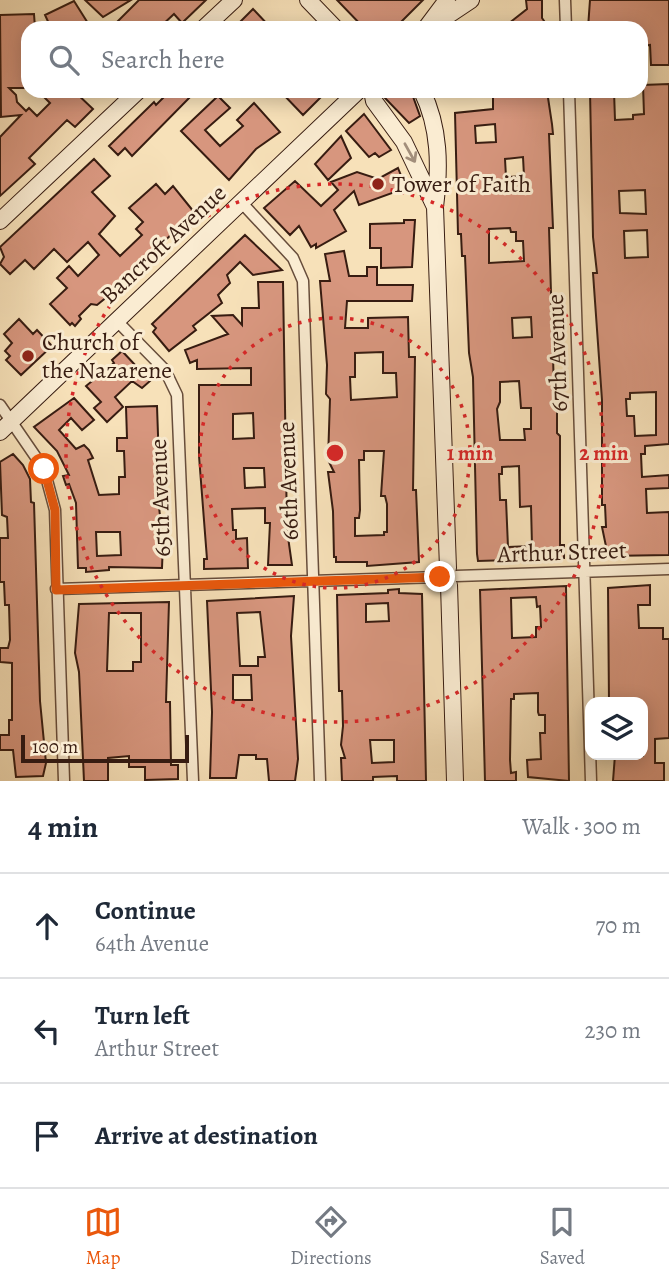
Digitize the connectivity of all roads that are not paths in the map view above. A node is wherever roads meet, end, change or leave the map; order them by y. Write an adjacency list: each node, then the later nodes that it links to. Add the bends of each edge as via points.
1 (234, 0): 6 (street)
2 (308, 0): 7 (street)
3 (447, 0): 8 (street)
4 (471, 0): 9 (street)
5 (565, 0): 10 (street)
6 (212, 21)
7 (328, 21)
8 (432, 21)
9 (436, 21)
10 (566, 21)
11 (131, 98): 18 (street)
12 (351, 98): 16 (street, Bancroft Avenue)
13 (374, 98): 17 (street, one-way to 17, via 415,161)
14 (425, 98): 17 (street, via 436,128)
15 (569, 98): 23 (street, 67th Avenue)
16 (241, 202): 19 (street, Bancroft Avenue); 25 (street, 66th Avenue, via 293,258 303,281)
17 (436, 207): 24 (street)
18 (0, 221)
19 (116, 320): 21 (street, Bancroft Avenue); 26 (street, 65th Avenue, via 165,370 177,395)
20 (0, 405): 21 (street)
21 (6, 427): 27 (street, via 37,458 50,486 55,510)
22 (669, 569): 23 (street, Arthur Street)
23 (584, 571): 24 (street, Arthur Street); 32 (street, 67th Avenue)
24 (448, 576): 25 (street, Arthur Street); 31 (street)
25 (313, 581): 26 (street, Arthur Street); 30 (street, 66th Avenue)
26 (184, 586): 27 (street, Arthur Street); 29 (street, 65th Avenue)
27 (56, 590): 28 (street)
28 (64, 781)
29 (193, 781)
30 (320, 781)
31 (456, 781)
32 (591, 781)

